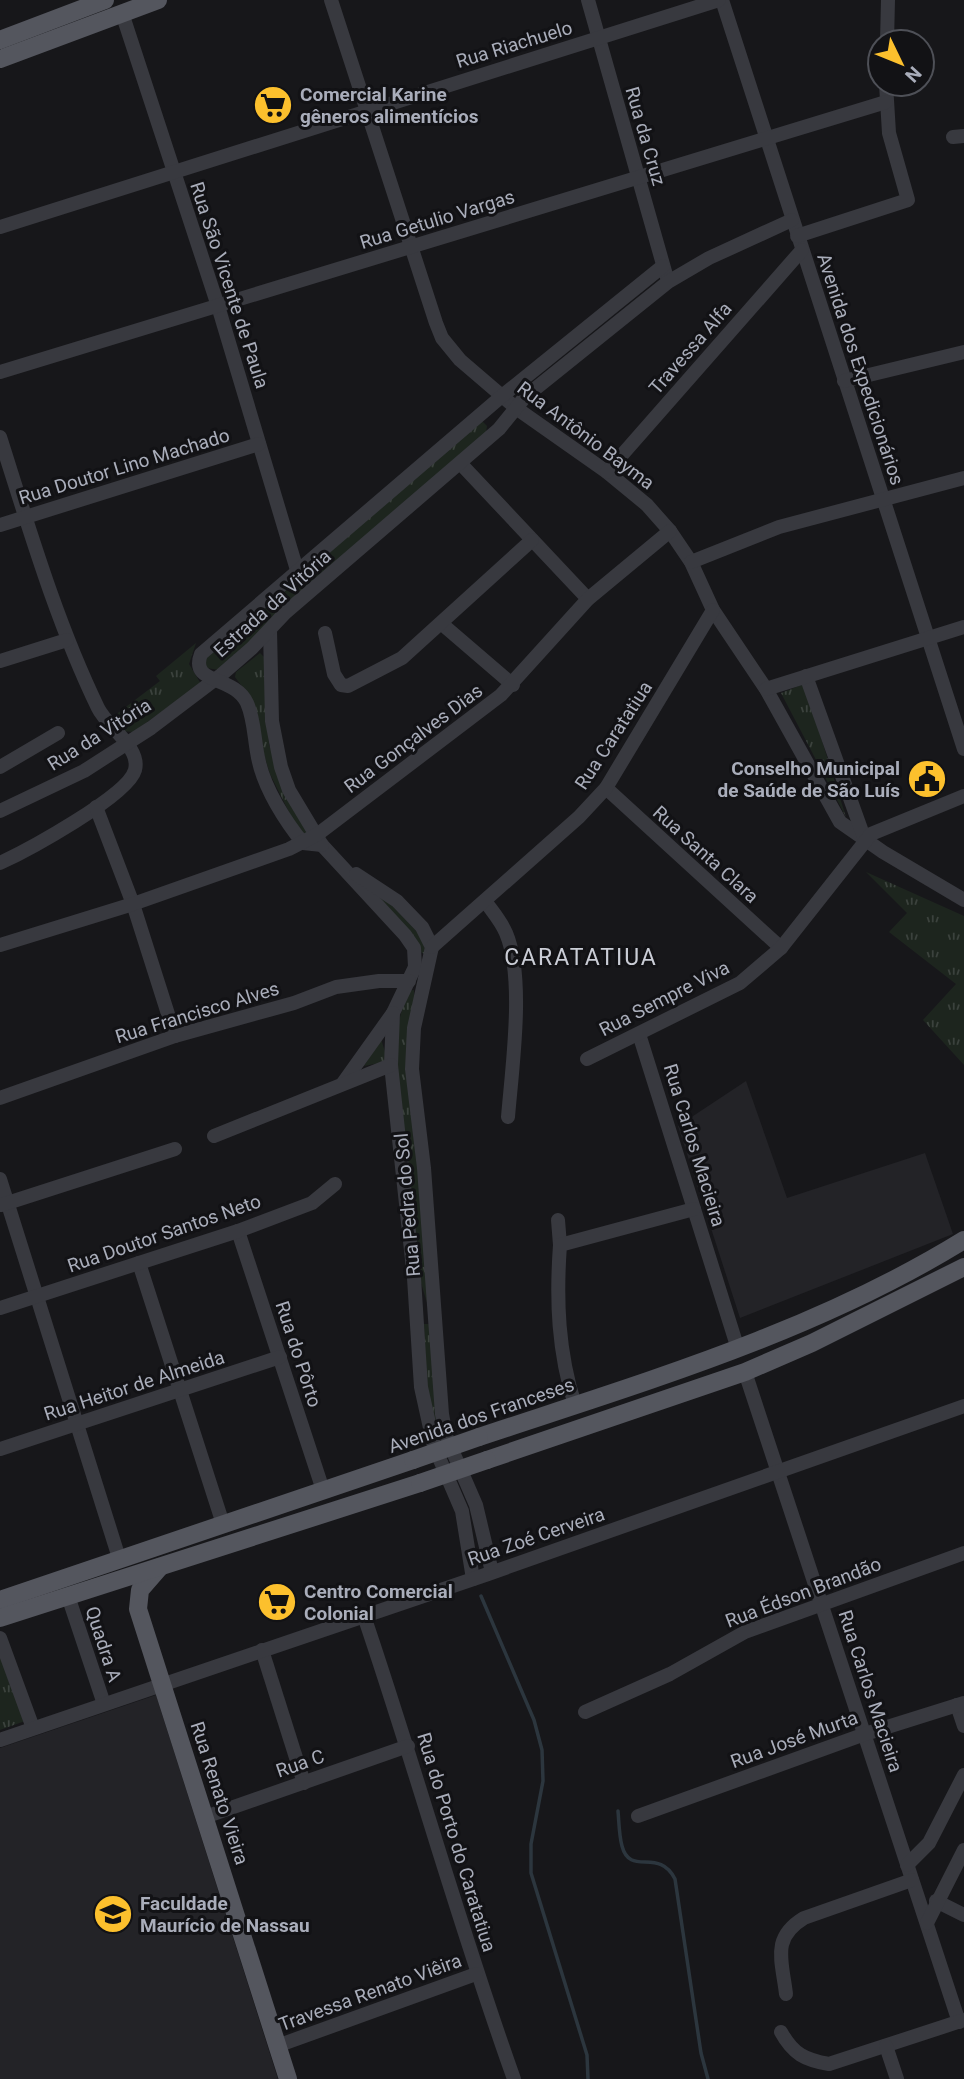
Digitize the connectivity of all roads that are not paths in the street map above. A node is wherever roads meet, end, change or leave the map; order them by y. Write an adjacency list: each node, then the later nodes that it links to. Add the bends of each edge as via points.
1 (105, 0): 10 (main road)
2 (158, 0): 7 (main road)
3 (331, 0): 14 (street, Rua Antônio Bayma)
4 (588, 0): 9 (street, Rua da Cruz)
5 (721, 0): 9 (street, Rua Riachuelo); 15 (street, Avenida dos Expedicionários)
6 (888, 0): 8 (street)
7 (122, 13): 11 (main road); 16 (street, Rua São Vicente de Paula)
8 (887, 28)
9 (598, 38): 14 (street, Rua Riachuelo); 17 (street, Rua da Cruz)
10 (0, 40)
11 (0, 59)
12 (886, 98): 13 (street)
13 (886, 103): 15 (street, Rua Getulio Vargas); 20 (street, via 907,201)
14 (367, 110): 16 (street, Rua Riachuelo); 21 (street, Rua Antônio Bayma)
15 (766, 139): 17 (street, Rua Getulio Vargas); 18 (street, Avenida dos Expedicionários)
16 (174, 173): 19 (street, Rua Riachuelo); 25 (street, Rua São Vicente de Paula)
17 (638, 178): 21 (street, Rua Getulio Vargas); 23 (street, Rua da Cruz)
18 (792, 220): 20 (street, Avenida dos Expedicionários); 24 (street, Estrada da Vitória)
19 (0, 227)
20 (797, 236): 22 (street, Avenida dos Expedicionários)
21 (411, 247): 25 (street, Rua Getulio Vargas); 29 (street, Rua Antônio Bayma, via 442,338)
22 (802, 250): 28 (street, Avenida dos Expedicionários); 34 (street, Travessa Alfa)
23 (663, 267): 24 (street, Rua da Cruz); 29 (street, Estrada da Vitória)
24 (668, 282): 30 (street, Estrada da Vitória)
25 (218, 306): 27 (street, Rua Getulio Vargas); 32 (street, Rua São Vicente de Paula)
26 (964, 352): 28 (street)
27 (0, 372)
28 (844, 381): 36 (street, Avenida dos Expedicionários)
29 (502, 396): 30 (street, Rua Antônio Bayma); 42 (street, Estrada da Vitória)
30 (516, 408): 33 (street, Estrada da Vitória); 34 (street, Rua Antônio Bayma)
31 (0, 436): 37 (street)
32 (259, 444): 37 (street, Rua Doutor Lino Machado); 42 (street, Rua São Vicente de Paula)
33 (461, 464): 40 (street); 47 (street, Estrada da Vitória, via 285,612)
34 (607, 472): 39 (street, Rua Antônio Bayma, via 648,505)
35 (964, 478): 36 (street)
36 (882, 498): 41 (street, via 779,527); 49 (street, Avenida dos Expedicionários)
37 (25, 517): 38 (street, Rua Doutor Lino Machado); 50 (street)
38 (0, 525)
39 (670, 531): 41 (street, Rua Antônio Bayma); 43 (street, Rua Gonçalves Dias)
40 (532, 540): 43 (street); 45 (street)
41 (691, 562): 44 (street, Rua Antônio Bayma)
42 (297, 570): 53 (street, Estrada da Vitória, via 201,654 199,668)
43 (588, 599): 54 (street, Rua Gonçalves Dias)
44 (713, 610): 55 (street, Rua Antônio Bayma); 60 (street, Rua Caratatiua)
45 (442, 624): 48 (street, via 402,658 345,687 334,674); 54 (street)
46 (964, 627): 49 (street)
47 (270, 630): 53 (street, Estrada da Vitória); 64 (street, Rua Pedra do Sol, via 272,721 281,767)
48 (325, 633)
49 (928, 637): 52 (street); 58 (street, Avenida dos Expedicionários)
50 (67, 640): 51 (street); 57 (street, via 100,711)
51 (0, 661)
52 (806, 676): 55 (street); 65 (street)
53 (213, 680): 57 (street, Rua da Vitória); 66 (street, via 228,682 245,698 260,768)
54 (513, 685): 64 (street, Rua Gonçalves Dias)
55 (766, 689): 65 (street, Rua Antônio Bayma, via 840,822)
56 (58, 733): 59 (street)
57 (127, 744): 62 (street, via 136,762 133,774); 63 (street, Rua da Vitória, via 84,771)
58 (964, 748)
59 (0, 766)
60 (606, 788): 71 (street, Rua Caratatiua); 76 (street, Rua Santa Clara)
61 (964, 796): 65 (street, Rua Sempre Viva, via 877,828)
62 (96, 807): 67 (street); 73 (street)
63 (0, 811)
64 (320, 840): 66 (street, Rua Gonçalves Dias); 68 (street, Rua Pedra do Sol)
65 (865, 841): 69 (street, Rua Antônio Bayma); 76 (street, Rua Sempre Viva)
66 (303, 843): 73 (street, Rua Gonçalves Dias)
67 (0, 863)
68 (345, 868): 75 (street, Rua Pedra do Sol, via 397,901 422,927); 77 (street, Rua Pedra do Sol, via 409,939)
69 (932, 883): 70 (street, Rua Antônio Bayma); 72 (street, Rua Antônio Bayma)
70 (964, 893)
71 (485, 901): 75 (street, Rua Caratatiua); 86 (street, via 506,932 514,979)
72 (964, 901)
73 (133, 904): 74 (street, Rua Gonçalves Dias); 81 (street)
74 (0, 945)
75 (432, 947): 77 (street, Rua Pedra do Sol)
76 (781, 948): 80 (street, Rua Sempre Viva, via 740,983)
77 (421, 968): 78 (street, Rua Pedra do Sol); 102 (street, Rua Pedra do Sol, via 412,1069)
78 (409, 981): 79 (street, Rua Pedra do Sol); 81 (street, Rua Francisco Alves, via 336,987)
79 (393, 1013): 83 (street, Rua Pedra do Sol); 84 (street)
80 (639, 1034): 82 (street, Rua Sempre Viva); 92 (street, Rua Carlos Macieira)
81 (175, 1036): 85 (street, Rua Francisco Alves)
82 (587, 1059)
83 (391, 1065): 84 (street); 99 (street, Rua Pedra do Sol)
84 (343, 1083): 87 (street)
85 (0, 1098)
86 (508, 1117)
87 (214, 1136)
88 (175, 1149): 91 (street)
89 (0, 1179): 91 (street)
90 (335, 1184): 94 (street, Rua Doutor Santos Neto, via 312,1203)
91 (4, 1204): 100 (street)
92 (694, 1209): 96 (street); 103 (street, Rua Carlos Macieira)
93 (558, 1220): 96 (street)
94 (238, 1231): 97 (street, Rua Doutor Santos Neto); 104 (street, Rua do Pôrto)
95 (964, 1240): 103 (main road, Avenida dos Franceses, via 863,1294)
96 (560, 1245): 107 (street, via 560,1348)
97 (139, 1263): 100 (street, Rua Doutor Santos Neto); 106 (street)
98 (964, 1267): 105 (main road)
99 (415, 1288): 102 (street, via 424,1316); 118 (street, Rua Pedra do Sol, via 425,1410 462,1511)
100 (36, 1296): 101 (street, Rua Doutor Santos Neto); 109 (street)
101 (0, 1308)
102 (436, 1314): 117 (street, Rua Pedra do Sol, via 444,1426 476,1505)
103 (738, 1349): 107 (main road, Avenida dos Franceses)
104 (281, 1357): 106 (street, Rua Heitor de Almeida); 112 (street, Rua do Pôrto)
105 (745, 1373): 111 (street, Rua Carlos Macieira); 116 (main road, bridge)
106 (180, 1390): 109 (street, Rua Heitor de Almeida); 113 (street)
107 (575, 1405): 112 (main road, Avenida dos Franceses, bridge)
108 (964, 1406): 111 (street, Rua Zoé Cerveira)
109 (77, 1424): 110 (street, Rua Heitor de Almeida); 115 (street)
110 (0, 1449)
111 (779, 1471): 117 (street, Rua Zoé Cerveira); 122 (street, Rua Carlos Macieira)
112 (323, 1490): 113 (main road, Avenida dos Franceses)
113 (223, 1524): 115 (main road, Avenida dos Franceses)
114 (964, 1553): 122 (street, Rua Édson Brandão)
115 (119, 1558): 119 (main road); 121 (main road, Avenida dos Franceses)
116 (160, 1567): 120 (main road); 128 (main road, Rua Renato Vieira, via 140,1590 137,1605)
117 (492, 1572): 118 (street, Rua Zoé Cerveira)
118 (473, 1579): 123 (street, Rua Zoé Cerveira)
119 (0, 1590)
120 (68, 1596): 124 (main road); 125 (main road); 129 (street, Quadra A)
121 (0, 1600)
122 (822, 1602): 131 (street, Rua Édson Brandão, via 745,1632 670,1674); 134 (street, Rua Carlos Macieira)
123 (364, 1615): 127 (street, Rua Zoé Cerveira); 136 (street, Rua do Porto do Caratatiua)
124 (0, 1618)
125 (0, 1629)
126 (0, 1638): 133 (street)
127 (262, 1650): 128 (street, Rua Zoé Cerveira); 138 (street)
128 (163, 1683): 129 (street, Rua Zoé Cerveira); 140 (main road, Rua Renato Vieira)
129 (104, 1704): 133 (street, Rua Zoé Cerveira)
130 (961, 1704): 132 (street); 134 (street, Rua José Murta)
131 (585, 1712)
132 (964, 1726)
133 (33, 1728): 135 (street, Rua Zoé Cerveira)
134 (865, 1734): 139 (street, Rua José Murta); 142 (street, Rua Carlos Macieira)
135 (0, 1740)
136 (408, 1746): 138 (street, Rua C); 147 (street, Rua do Porto do Caratatiua)
137 (964, 1775): 142 (street, via 925,1850)
138 (304, 1783): 140 (street, Rua C)
139 (638, 1816)
140 (205, 1817): 152 (main road, Rua Renato Vieira)
141 (964, 1850): 144 (street)
142 (908, 1865): 143 (street, Rua Carlos Macieira)
143 (912, 1880): 146 (street, Rua Carlos Macieira); 148 (street, via 790,1927 781,1948)
144 (936, 1901): 145 (street); 146 (street)
145 (964, 1915)
146 (927, 1923): 150 (street, Rua Carlos Macieira)
147 (476, 1974): 152 (street, Travessa Renato Viêira); 155 (street, Rua do Porto do Caratatiua)
148 (786, 1993)
149 (964, 1998): 150 (street)
150 (960, 2018): 153 (street)
151 (781, 2032): 153 (street, via 796,2053 829,2064)
152 (277, 2046): 154 (main road, Rua Renato Vieira)
153 (886, 2046): 156 (street)
154 (288, 2079)
155 (513, 2079)
156 (897, 2079)

